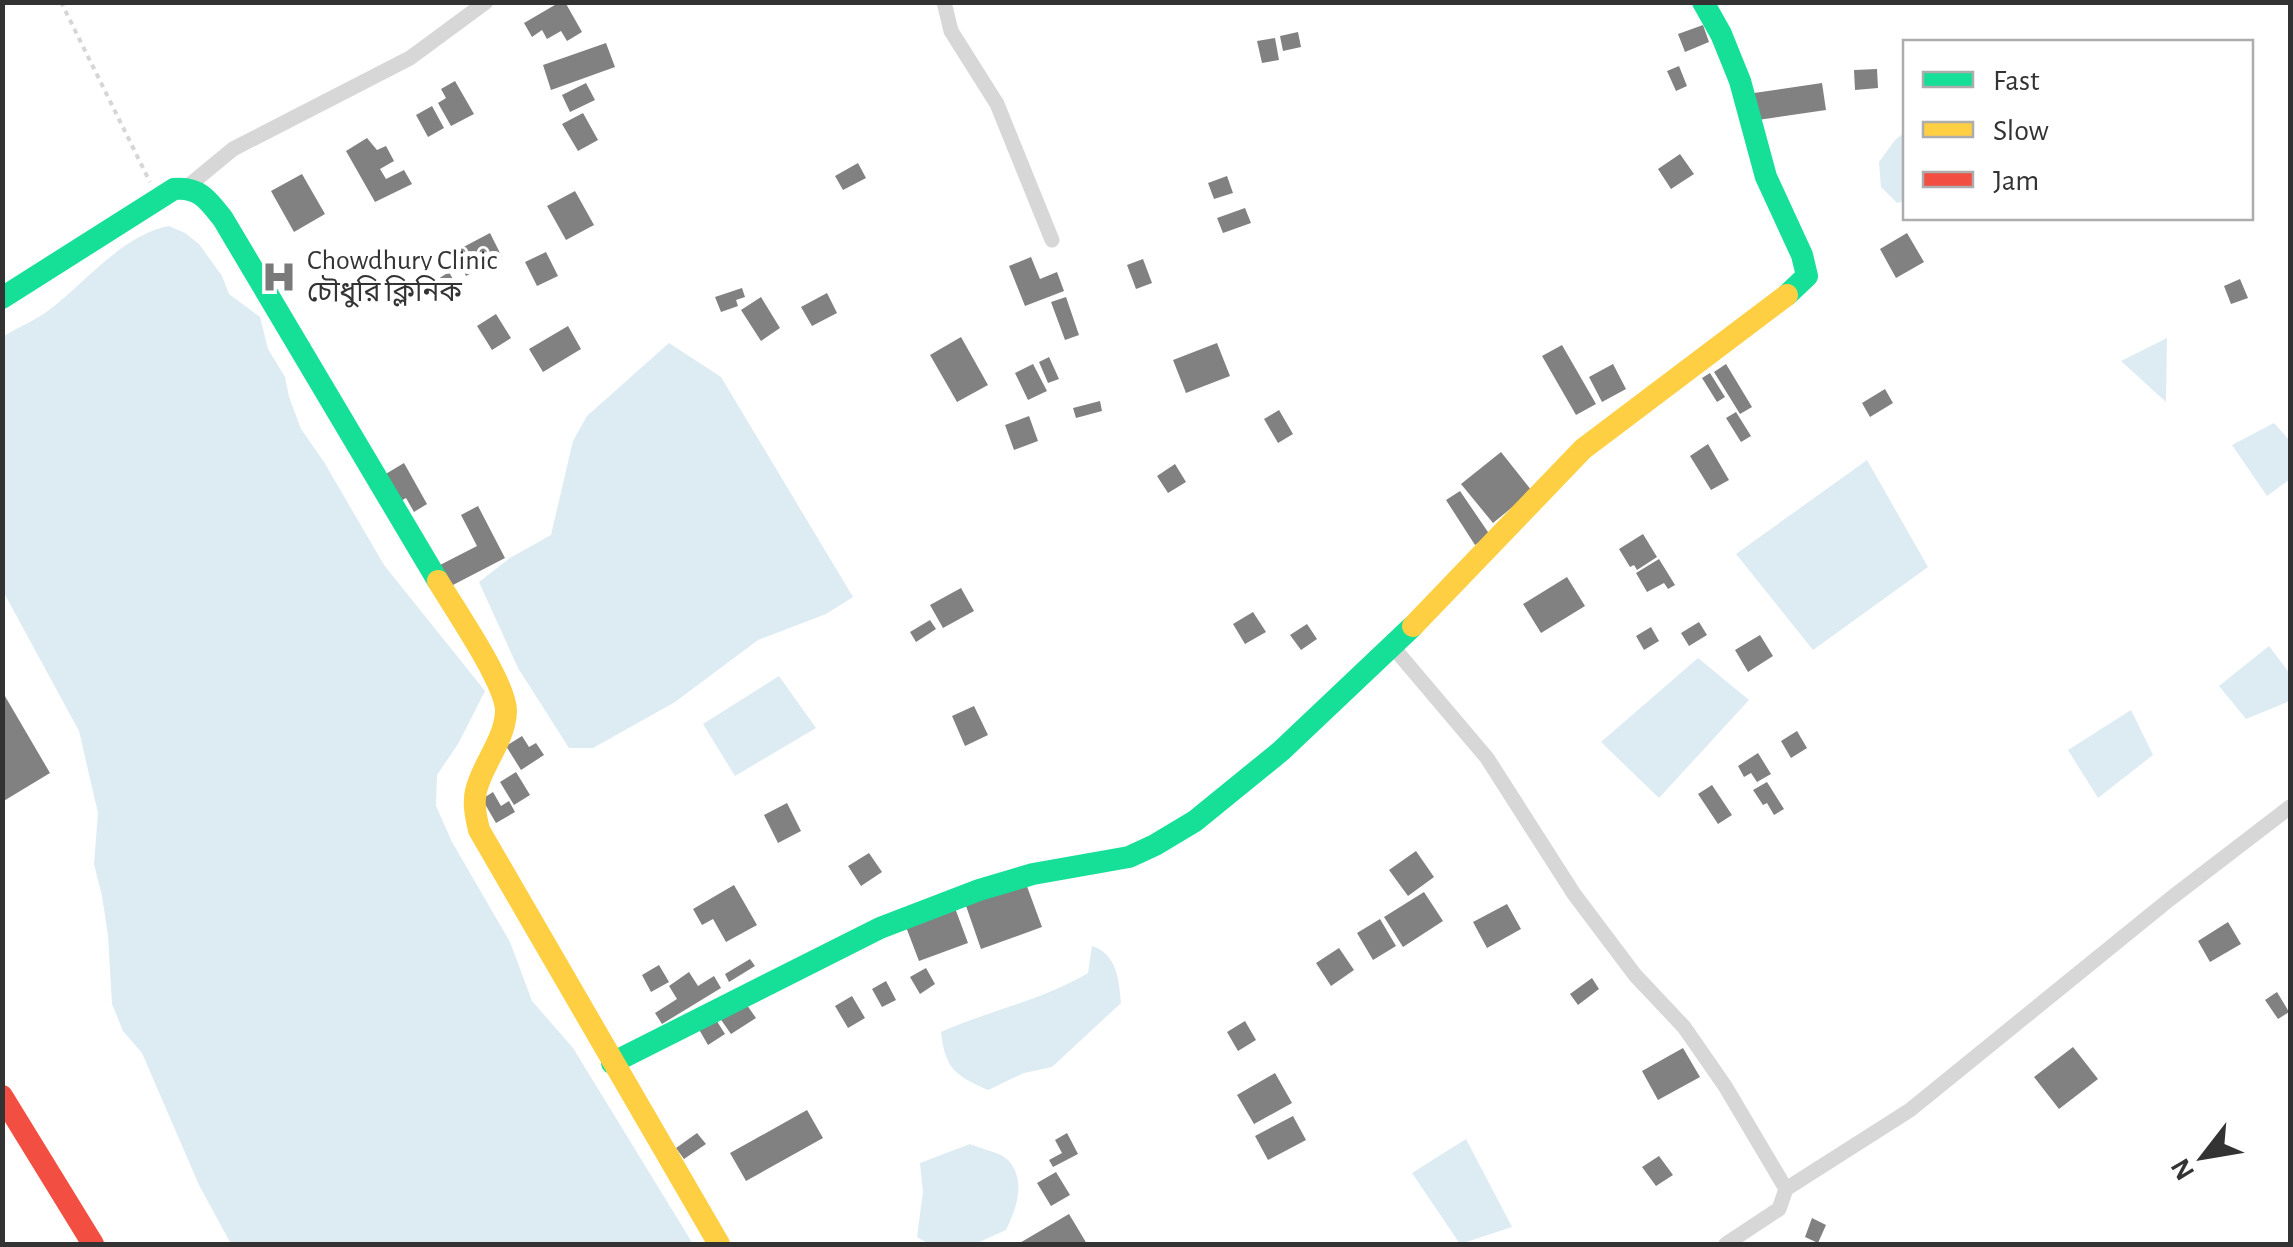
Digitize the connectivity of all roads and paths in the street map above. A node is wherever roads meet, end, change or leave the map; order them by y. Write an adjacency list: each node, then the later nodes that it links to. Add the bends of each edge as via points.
1 (61, 2): 6 (path)
2 (486, 2): 5 (street, via 410,58 233,149)
3 (944, 2): 7 (street, via 952,31 997,104)
4 (1703, 2): 9 (street, via 1740,81 1766,177 1807,276 1584,449)
5 (188, 187): 6 (street); 11 (street, via 223,219 494,673 506,712 475,794 479,830)
6 (159, 200): 8 (street)
7 (1052, 240)
8 (2, 298)
9 (1393, 647): 11 (street, via 1281,751 1195,821 1154,845 1105,864 979,890 880,928); 13 (street, via 1486,758 1635,975 1684,1027)
10 (2290, 807): 13 (street, via 1910,1110)
11 (612, 1063): 15 (street)
12 (2, 1096): 14 (street)
13 (1786, 1189): 16 (street, via 1779,1209)
14 (93, 1244)
15 (719, 1244)
16 (1726, 1244)

